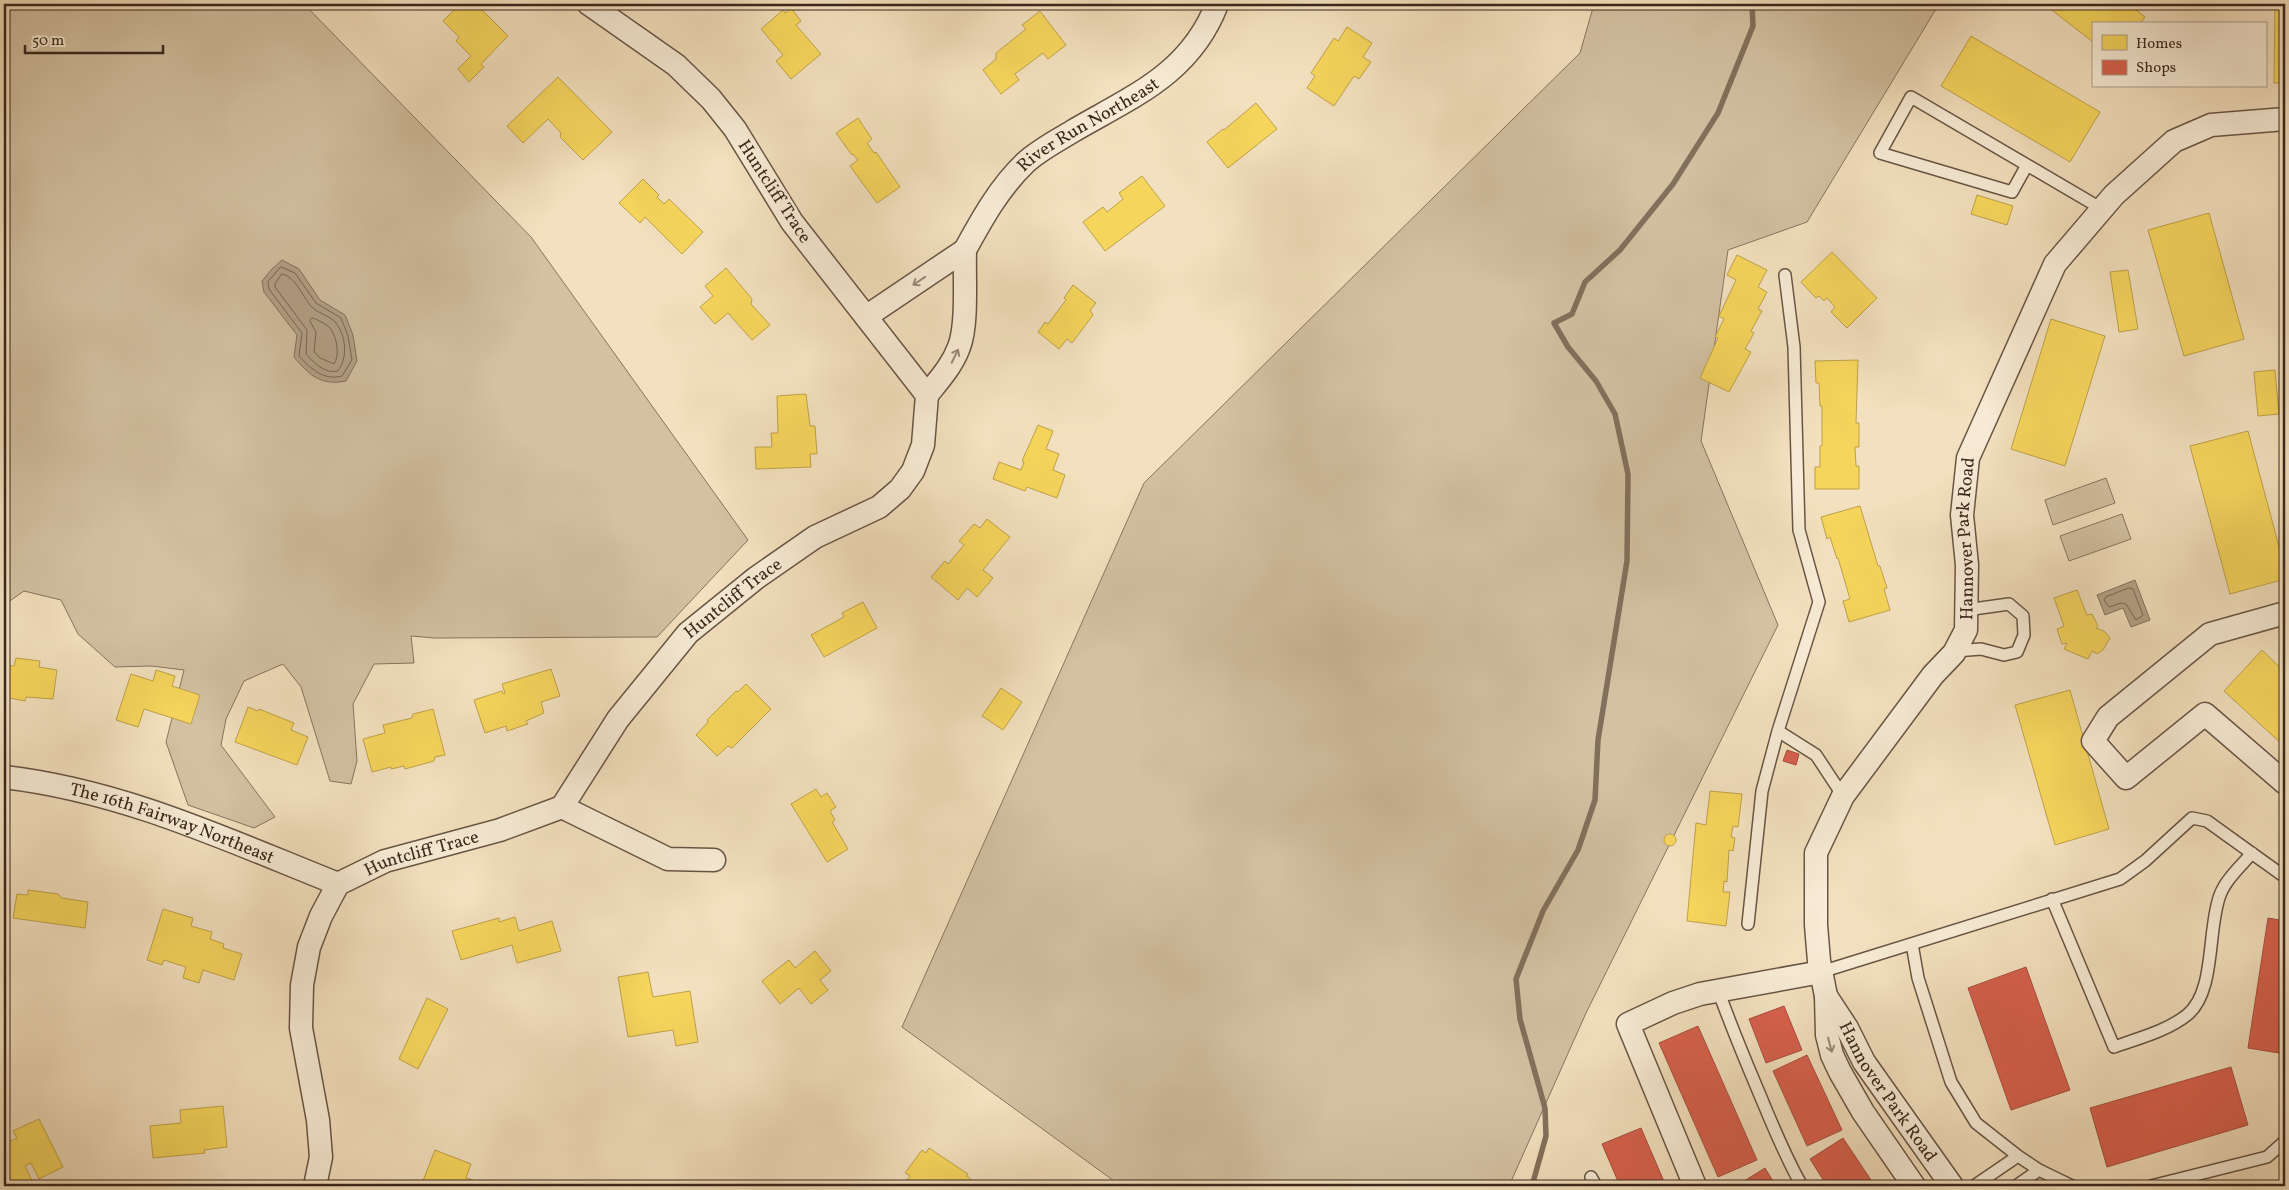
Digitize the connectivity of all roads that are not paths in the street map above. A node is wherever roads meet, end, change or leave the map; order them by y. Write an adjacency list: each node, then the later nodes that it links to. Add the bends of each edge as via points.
1 (589, 4): 8 (street, Huntcliff Trace, via 676,66 711,99 735,130 792,222)
2 (1217, 4): 6 (street, River Run Northeast, via 1208,26 1184,59 1156,83 1052,143 1025,163 993,200)
3 (2285, 119): 5 (street, Hannover Park Road, via 2211,125 2174,141)
4 (2027, 165): 4 (lane, via 1911,98 1880,153 2012,192); 5 (lane)
5 (2108, 202): 10 (street, Hannover Park Road, via 2055,264 1968,458 1962,515 1967,565)
6 (964, 250): 8 (street, River Run Northeast, one-way to 8); 9 (street, River Run Northeast, one-way to 6, via 948,370 960,346)
7 (1785, 275): 13 (lane, via 1794,347 1799,530 1819,602)
8 (867, 316): 9 (street, Huntcliff Trace)
9 (927, 395): 17 (street, Huntcliff Trace, via 923,445 913,471 900,489 879,507 815,537 756,578 688,633 618,719)
10 (1966, 610): 12 (street, Hannover Park Road, via 1966,630); 12 (lane, via 2009,604 2023,616 2024,635 2017,652 2004,655 1982,649)
11 (2285, 613): 15 (street, via 2210,634 2108,717 2093,741 2126,778 2204,714)
12 (1955, 651): 16 (street, Hannover Park Road, via 1933,674)
13 (1778, 731): 16 (lane, via 1816,755); 23 (lane, via 1762,792)
14 (4, 777): 21 (street, The 16th Fairway Northeast, via 94,793 160,813)
15 (2285, 783)
16 (1843, 796): 25 (street, Hannover Park Road, via 1816,853 1816,925)
17 (562, 807): 19 (street, via 668,859); 21 (street, Huntcliff Trace, via 500,830 385,861)
18 (2252, 853): 20 (lane); 22 (lane, via 2207,821 2192,818 2120,879); 22 (lane, via 2220,894 2206,981 2196,1006 2170,1026 2114,1047)
19 (714, 860)
20 (2285, 877)
21 (338, 884): 31 (street, via 308,947 302,985 301,1028 318,1120 321,1157)
22 (2052, 899): 24 (lane)
23 (1748, 924)
24 (1912, 944): 25 (lane); 29 (lane, via 1918,978 1951,1082 1976,1123)
25 (1821, 972): 26 (street); 27 (street, Hannover Park Road)
26 (1718, 990): 32 (street, via 1673,1003 1628,1024); 33 (lane, via 1773,1127)
27 (1826, 996): 34 (street, Hannover Park Road, one-way to 34, via 1827,1035 1840,1072 1873,1129); 35 (street, Hannover Park Road, via 1864,1062)
28 (2285, 1141): 39 (lane, via 2267,1157)
29 (2018, 1156): 30 (lane); 36 (lane)
30 (2039, 1170): 37 (lane); 38 (lane)
31 (315, 1186)
32 (1695, 1186)
33 (1802, 1186)
34 (1914, 1186)
35 (1952, 1186)
36 (1974, 1186)
37 (2016, 1186)
38 (2072, 1186)
39 (2151, 1186)

